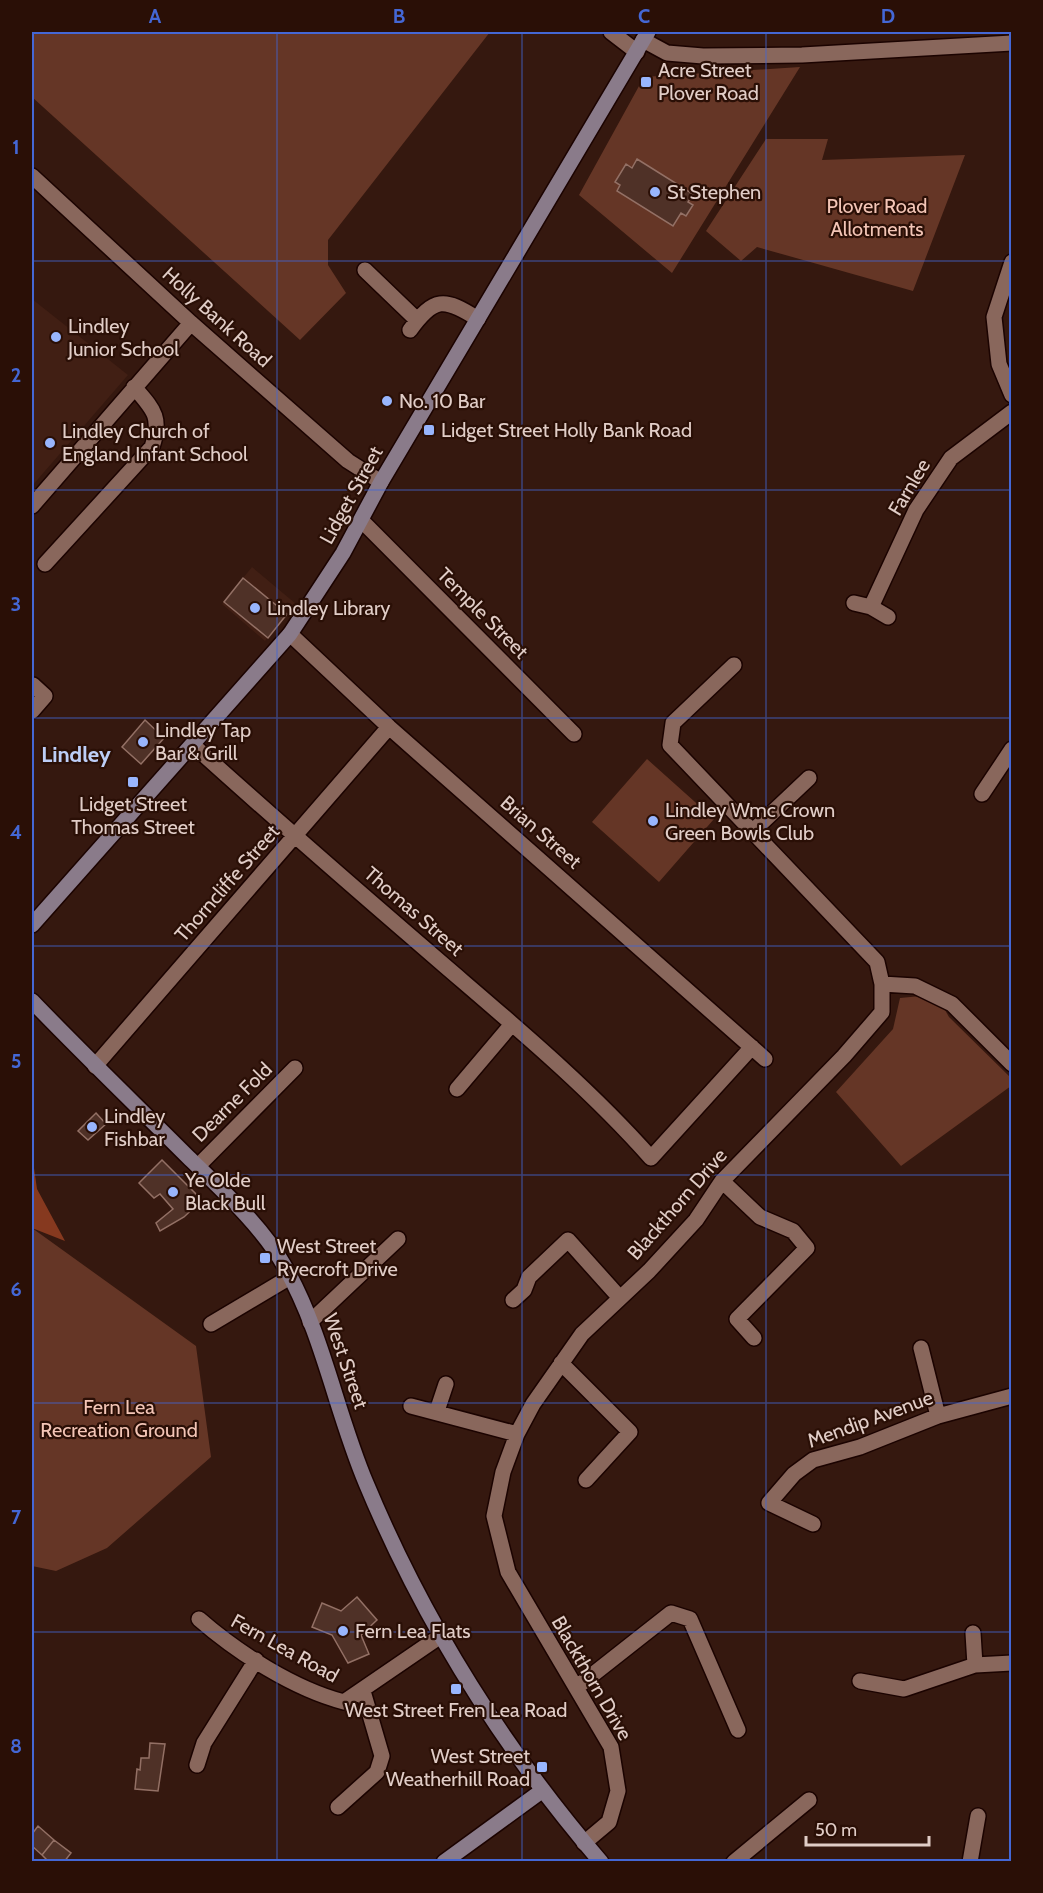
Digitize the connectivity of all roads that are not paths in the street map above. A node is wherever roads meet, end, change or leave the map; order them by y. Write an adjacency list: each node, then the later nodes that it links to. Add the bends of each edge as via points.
1 (611, 32): 2 (street)
2 (643, 41): 3 (street, via 667,53 703,56 802,55); 7 (street, Lidget Street)
3 (1011, 43)
4 (32, 176): 8 (street, Holly Bank Road)
5 (1011, 262): 10 (street, via 994,317 999,364)
6 (365, 270): 7 (street, via 414,325 426,309 440,303 458,306)
7 (478, 319): 12 (street, Lidget Street)
8 (191, 323): 9 (street); 12 (street, Holly Bank Road, via 348,461)
9 (134, 387): 13 (street); 15 (street, via 151,407 159,428 152,447)
10 (1011, 395)
11 (1011, 412): 17 (street, Farnlee, via 951,458 916,510)
12 (381, 482): 14 (street, Lidget Street)
13 (32, 506)
14 (362, 521): 19 (street, Lidget Street); 24 (street, Temple Street)
15 (45, 564)
16 (854, 603): 17 (street)
17 (871, 607): 18 (street)
18 (888, 617)
19 (290, 634): 23 (street, Brian Street); 25 (street, Lidget Street)
20 (734, 665): 29 (street, Blackthorn Drive, via 673,723 669,738 675,753)
21 (33, 685): 22 (street, via 45,696)
22 (32, 711)
23 (389, 726): 30 (street, Thorncliffe Street); 35 (street, Brian Street)
24 (574, 734)
25 (193, 745): 30 (street, Thomas Street); 31 (street, Lidget Street)
26 (1011, 749): 28 (street)
27 (809, 778): 29 (street)
28 (982, 794)
29 (754, 831): 32 (street, Blackthorn Drive, via 877,962)
30 (295, 837): 34 (street, Thomas Street); 38 (street, Thorncliffe Street)
31 (32, 924)
32 (882, 984): 37 (street, via 915,986 952,1004); 42 (street, Blackthorn Drive, via 882,1012)
33 (32, 1001): 38 (street, West Street)
34 (512, 1024): 35 (street, Thomas Street, via 651,1158); 40 (street)
35 (752, 1047): 36 (street, Brian Street)
36 (765, 1059)
37 (1011, 1064)
38 (95, 1066): 41 (street, West Street)
39 (295, 1068): 41 (street, Dearne Fold)
40 (458, 1089)
41 (198, 1166): 44 (street, West Street, via 237,1204)
42 (722, 1181): 45 (street, Blackthorn Drive, via 696,1220); 49 (street, via 760,1217 793,1231 807,1248 737,1319)
43 (398, 1239): 47 (street)
44 (290, 1278): 47 (street, West Street); 48 (street)
45 (620, 1298): 46 (street, via 568,1240 529,1276 524,1290); 51 (street, Blackthorn Drive, via 582,1334)
46 (513, 1300)
47 (310, 1322): 62 (street, West Street, via 366,1482)
48 (211, 1324)
49 (754, 1338)
50 (921, 1348): 56 (street)
51 (561, 1363): 57 (street, Blackthorn Drive); 58 (street, via 630,1432)
52 (446, 1384): 55 (street)
53 (1011, 1396): 56 (street, Mendip Avenue)
54 (411, 1406): 55 (street)
55 (437, 1411): 57 (street)
56 (938, 1416): 59 (street, Mendip Avenue, via 860,1447 813,1460 794,1474 769,1503)
57 (517, 1434): 67 (street, Blackthorn Drive, via 503,1472 494,1516 508,1572)
58 (586, 1480)
59 (813, 1524)
60 (199, 1619): 63 (street, Fern Lea Road, via 225,1642)
61 (973, 1633): 65 (street)
62 (442, 1635): 68 (street, Fern Lea Road); 71 (street, West Street, via 493,1720)
63 (256, 1660): 68 (street, Fern Lea Road, via 324,1697 344,1702); 70 (street, via 204,1743)
64 (1011, 1663): 65 (street)
65 (975, 1665): 66 (street, via 904,1689)
66 (860, 1681)
67 (577, 1687): 69 (street, via 671,1613 690,1619); 75 (street, Blackthorn Drive, via 611,1747 618,1791 609,1822)
68 (363, 1691): 73 (street, via 382,1756 377,1772)
69 (738, 1730)
70 (197, 1765)
71 (543, 1790): 75 (street, West Street); 76 (street)
72 (809, 1800): 78 (street)
73 (338, 1807)
74 (978, 1816): 79 (street)
75 (584, 1842): 77 (street, West Street)
76 (444, 1862)
77 (601, 1862)
78 (734, 1862)
79 (970, 1862)

